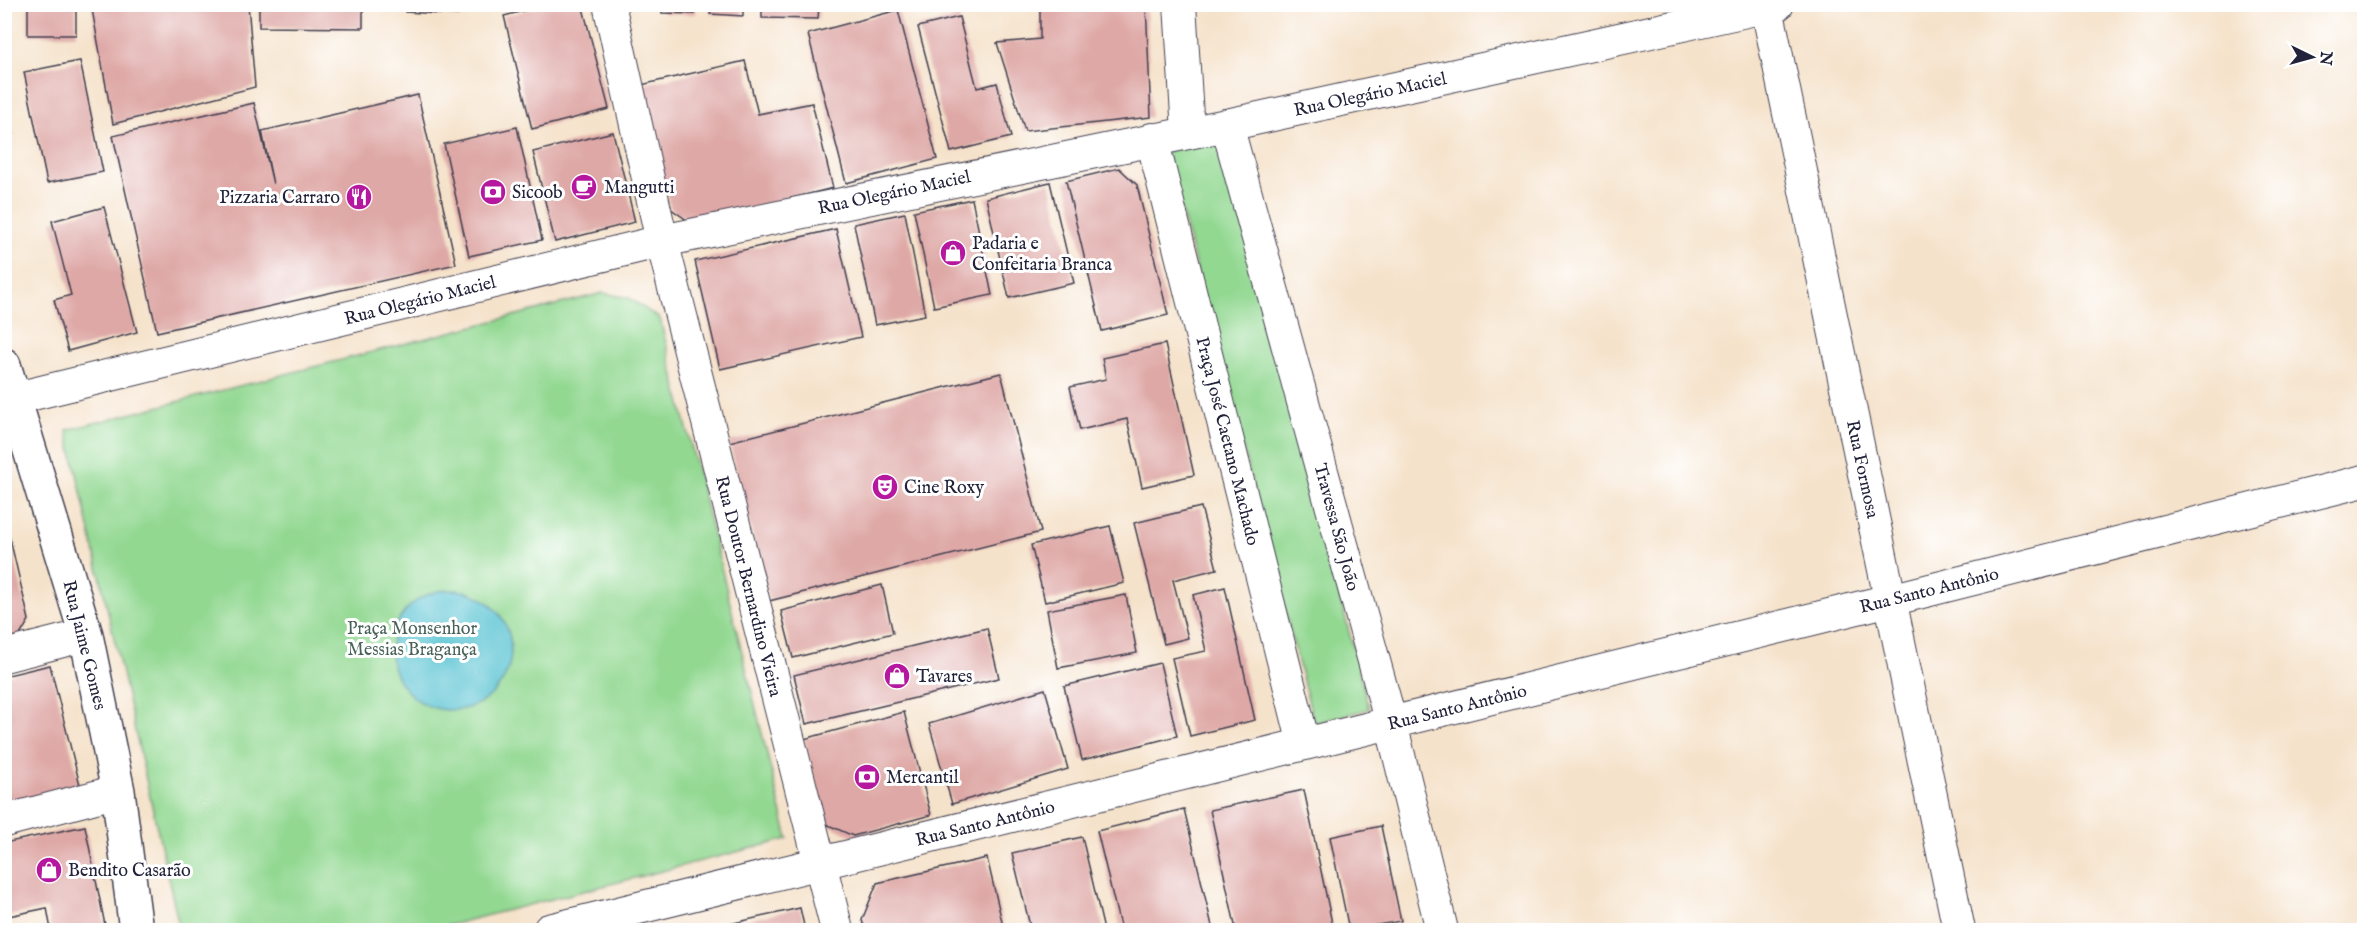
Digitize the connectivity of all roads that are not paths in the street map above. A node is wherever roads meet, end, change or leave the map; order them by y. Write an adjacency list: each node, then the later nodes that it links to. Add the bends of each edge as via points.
1 (609, 4): 7 (street, Rua Doutor Bernardino Vieira)
2 (1180, 4): 5 (street)
3 (1772, 6): 4 (street, Rua Olegário Maciel); 11 (street, Rua Formosa)
4 (1227, 125): 5 (street, Rua Olegário Maciel); 14 (street, Travessa São João)
5 (1188, 132): 6 (street, Rua Olegário Maciel)
6 (1152, 139): 7 (street, Rua Olegário Maciel); 15 (street, Praça José Caetano Machado)
7 (662, 241): 9 (street, Rua Olegário Maciel); 18 (street, Rua Doutor Bernardino Vieira)
8 (4, 365): 9 (street, Rua Jaime Gomes)
9 (10, 399): 12 (street, Rua Jaime Gomes)
10 (2364, 481): 11 (street, Rua Santo Antônio)
11 (1890, 600): 14 (street, Rua Santo Antônio); 23 (street, Rua Formosa)
12 (86, 635): 13 (street); 16 (street, Rua Jaime Gomes)
13 (4, 656)
14 (1391, 723): 15 (street, Rua Santo Antônio); 22 (street, Travessa São João)
15 (1304, 744): 18 (street, Rua Santo Antônio)
16 (118, 791): 17 (street); 19 (street, Rua Jaime Gomes)
17 (4, 821)
18 (819, 864): 20 (street, Rua Santo Antônio); 21 (street, Rua Doutor Bernardino Vieira)
19 (136, 930)
20 (549, 930)
21 (837, 930)
22 (1442, 930)
23 (1959, 930)

